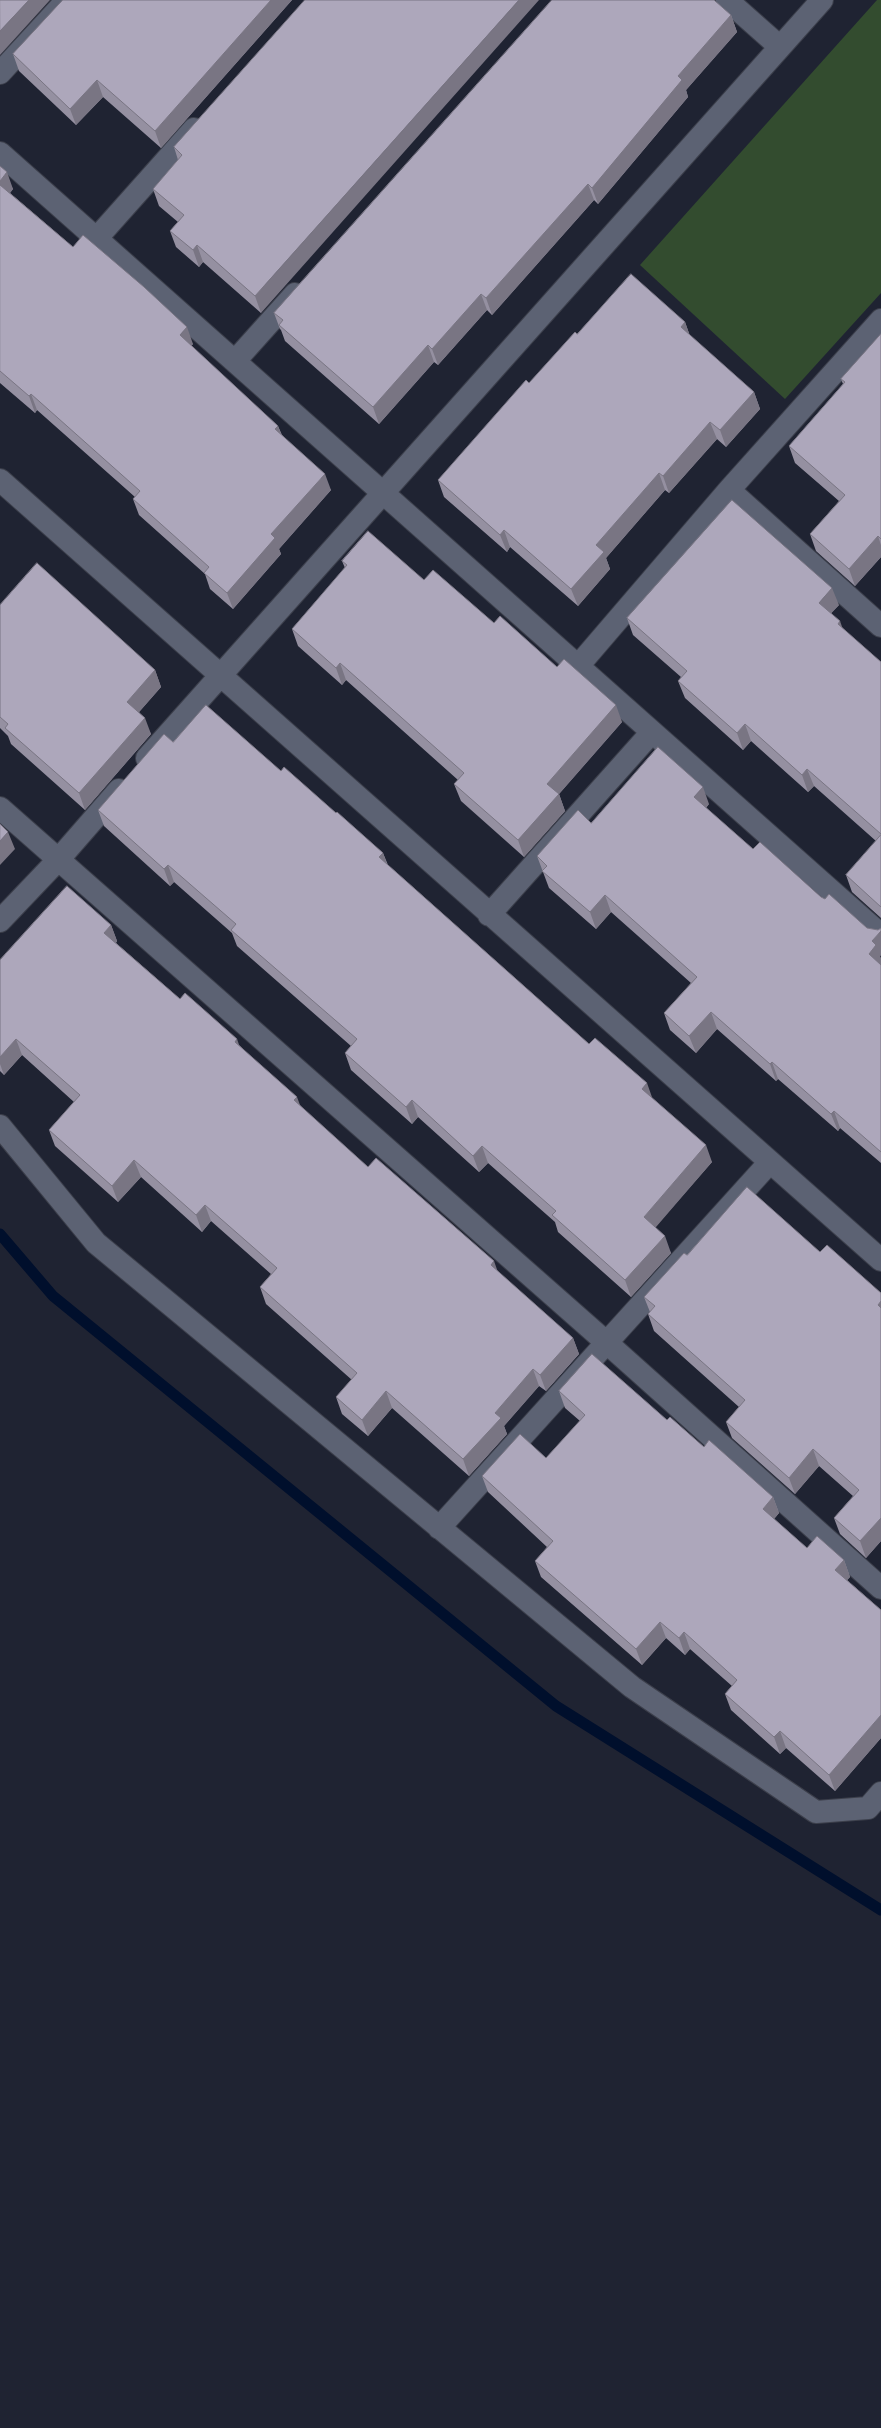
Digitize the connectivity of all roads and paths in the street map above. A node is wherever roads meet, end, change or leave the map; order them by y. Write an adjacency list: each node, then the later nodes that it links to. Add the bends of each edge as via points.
1 (67, 0): 5 (street)
2 (726, 0): 4 (street)
3 (822, 0): 4 (street)
4 (780, 47): 14 (street)
5 (0, 73)
6 (205, 116): 8 (street)
7 (0, 154): 8 (street)
8 (96, 239): 11 (street)
9 (308, 278): 11 (street)
10 (881, 320): 13 (street)
11 (235, 362): 14 (street)
12 (0, 480): 17 (street)
13 (729, 490): 15 (street); 16 (street)
14 (383, 493): 16 (street); 17 (street)
15 (881, 626)
16 (578, 666): 18 (street)
17 (219, 676): 20 (street); 21 (street)
18 (652, 732): 21 (street); 23 (street)
19 (0, 808): 20 (street)
20 (58, 860): 22 (street); 27 (street)
21 (489, 915): 25 (street)
22 (0, 921)
23 (881, 935)
24 (0, 1126): 28 (street, via 96,1243)
25 (770, 1162): 26 (street); 27 (street)
26 (881, 1260)
27 (607, 1343): 28 (street); 29 (street)
28 (439, 1528): 30 (street, via 632,1688 816,1812 868,1808)
29 (881, 1588)
30 (881, 1793)

